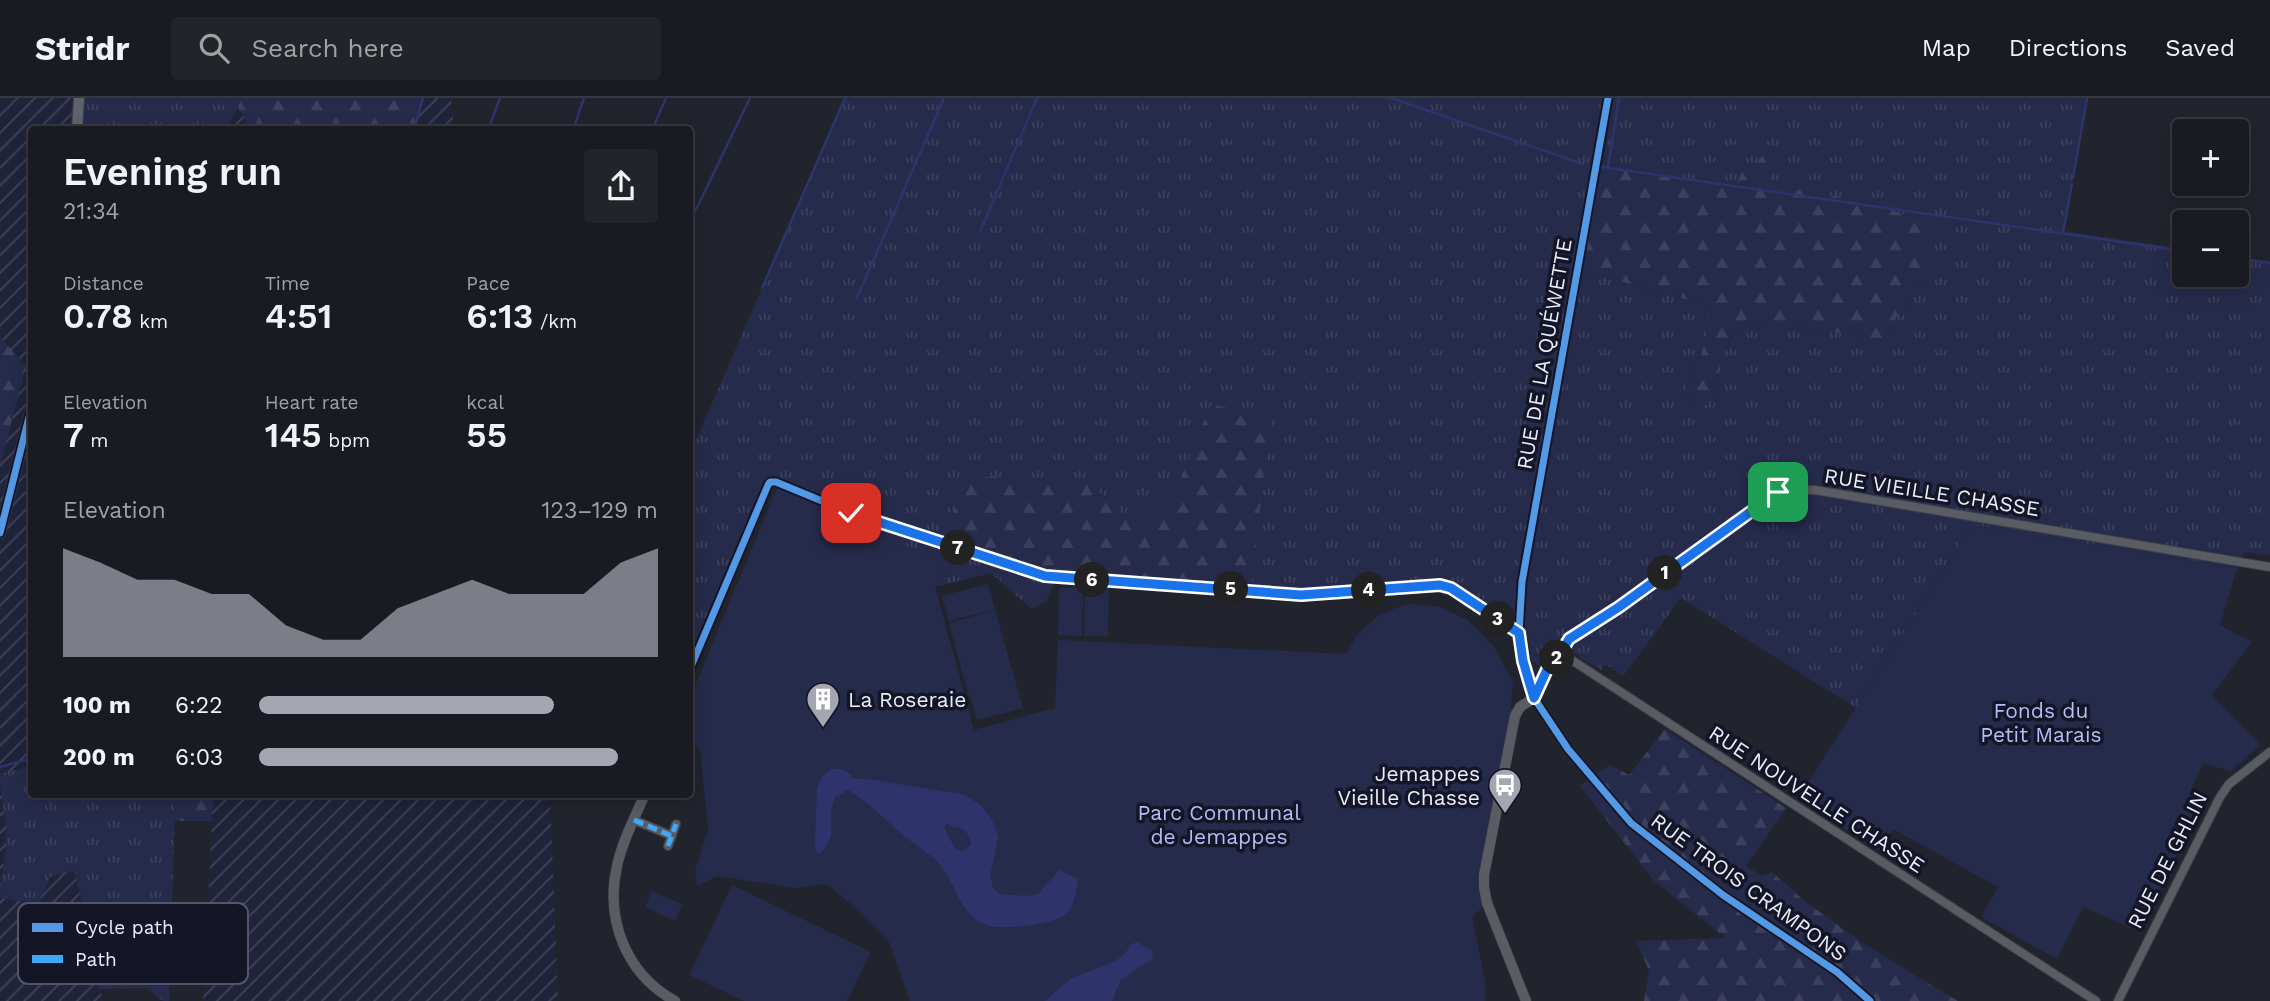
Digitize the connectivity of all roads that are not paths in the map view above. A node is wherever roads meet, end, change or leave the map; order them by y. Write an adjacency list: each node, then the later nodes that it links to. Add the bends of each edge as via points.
1 (79, 98): 3 (main road)
2 (1608, 98): 7 (street, RUE DE LA QUÉWETTE, via 1529,542)
3 (77, 126)
4 (28, 427): 5 (main road)
5 (0, 533)
6 (2270, 567): 8 (street, RUE VIEILLE CHASSE, via 1854,496 1788,489 1569,639)
7 (1519, 633): 9 (street, via 1440,585 1301,595 1045,576 851,513 776,482 768,485); 10 (street, RUE DE LA QUÉWETTE)
8 (1559, 656): 10 (street, via 1550,663); 20 (street, RUE NOUVELLE CHASSE)
9 (693, 662)
10 (1534, 698): 18 (street, via 1515,716 1484,875 1487,903); 19 (street, RUE TROIS CRAMPONS, via 1568,749 1630,823 1723,895 1837,972)
11 (2270, 752): 21 (street, RUE DE GHLIN, via 2229,783 2220,797)
12 (643, 798): 13 (street)
13 (634, 820): 15 (street); 17 (street, via 617,864 617,929 640,974)
14 (676, 824): 15 (street)
15 (672, 836): 16 (street)
16 (668, 846)
17 (675, 1001)
18 (1526, 1001)
19 (1870, 1001)
20 (2096, 1001)
21 (2118, 1001)

